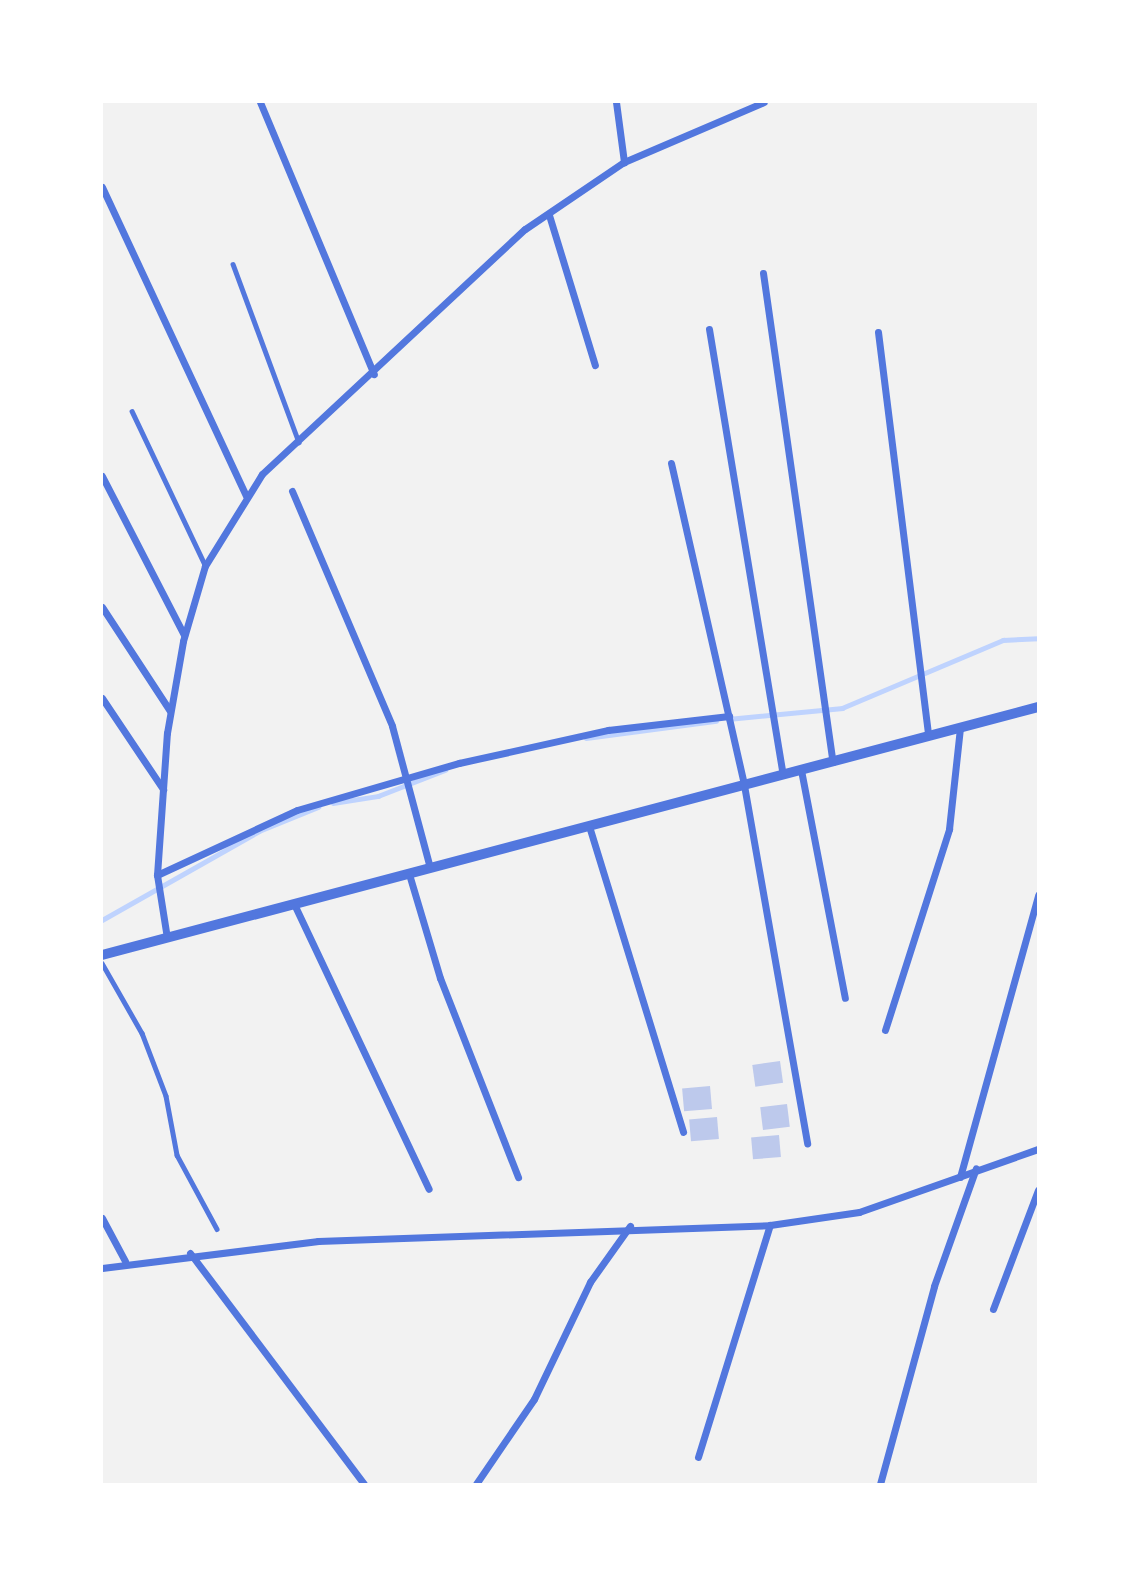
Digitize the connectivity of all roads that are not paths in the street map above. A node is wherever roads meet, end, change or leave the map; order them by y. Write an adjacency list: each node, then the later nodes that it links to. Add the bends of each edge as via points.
1 (260, 102): 12 (street)
2 (616, 102): 4 (street)
3 (764, 102): 4 (street)
4 (624, 162): 6 (street)
5 (102, 187): 18 (street)
6 (549, 215): 11 (street); 12 (street, via 525,229)
7 (233, 264): 14 (lane)
8 (763, 273): 28 (street)
9 (709, 329): 30 (street)
10 (878, 332): 27 (street)
11 (595, 365)
12 (374, 374): 14 (street)
13 (132, 411): 19 (lane)
14 (299, 443): 18 (street)
15 (671, 463): 25 (street)
16 (102, 476): 21 (street)
17 (292, 491): 31 (street, via 368,665)
18 (246, 496): 19 (street)
19 (205, 566): 21 (street)
20 (102, 607): 24 (street)
21 (184, 635): 24 (street)
22 (102, 698): 33 (street)
23 (1038, 707): 26 (street)
24 (170, 711): 33 (street)
25 (729, 717): 31 (street, via 536,743); 32 (street)
26 (960, 728): 27 (street); 44 (street, via 948,829)
27 (928, 736): 28 (street)
28 (832, 762): 29 (street)
29 (801, 770): 30 (street); 43 (street)
30 (783, 775): 32 (street)
31 (408, 782): 35 (street); 37 (street, via 297,810)
32 (744, 785): 34 (street); 46 (street)
33 (163, 789): 37 (street)
34 (589, 826): 35 (street); 45 (street)
35 (430, 868): 36 (street)
36 (409, 874): 39 (street); 49 (street, via 440,978)
37 (157, 879): 40 (street)
38 (1038, 895): 50 (street)
39 (293, 904): 40 (street); 51 (street)
40 (167, 937): 41 (street)
41 (102, 955)
42 (102, 963): 56 (lane, via 142,1033 166,1096 177,1155)
43 (845, 998)
44 (886, 1030)
45 (683, 1132)
46 (807, 1143)
47 (1038, 1149): 48 (street)
48 (976, 1168): 50 (street); 64 (street, via 934,1286)
49 (518, 1177)
50 (960, 1177): 54 (street, via 859,1212)
51 (429, 1189)
52 (1038, 1191): 60 (street)
53 (102, 1218): 58 (street)
54 (770, 1225): 55 (street); 61 (street)
55 (630, 1226): 57 (street); 63 (street, via 590,1282 534,1399)
56 (216, 1229)
57 (190, 1254): 58 (street); 62 (street)
58 (125, 1261): 59 (street)
59 (102, 1268)
60 (993, 1309)
61 (698, 1457)
62 (364, 1485)
63 (475, 1485)
64 (880, 1485)

